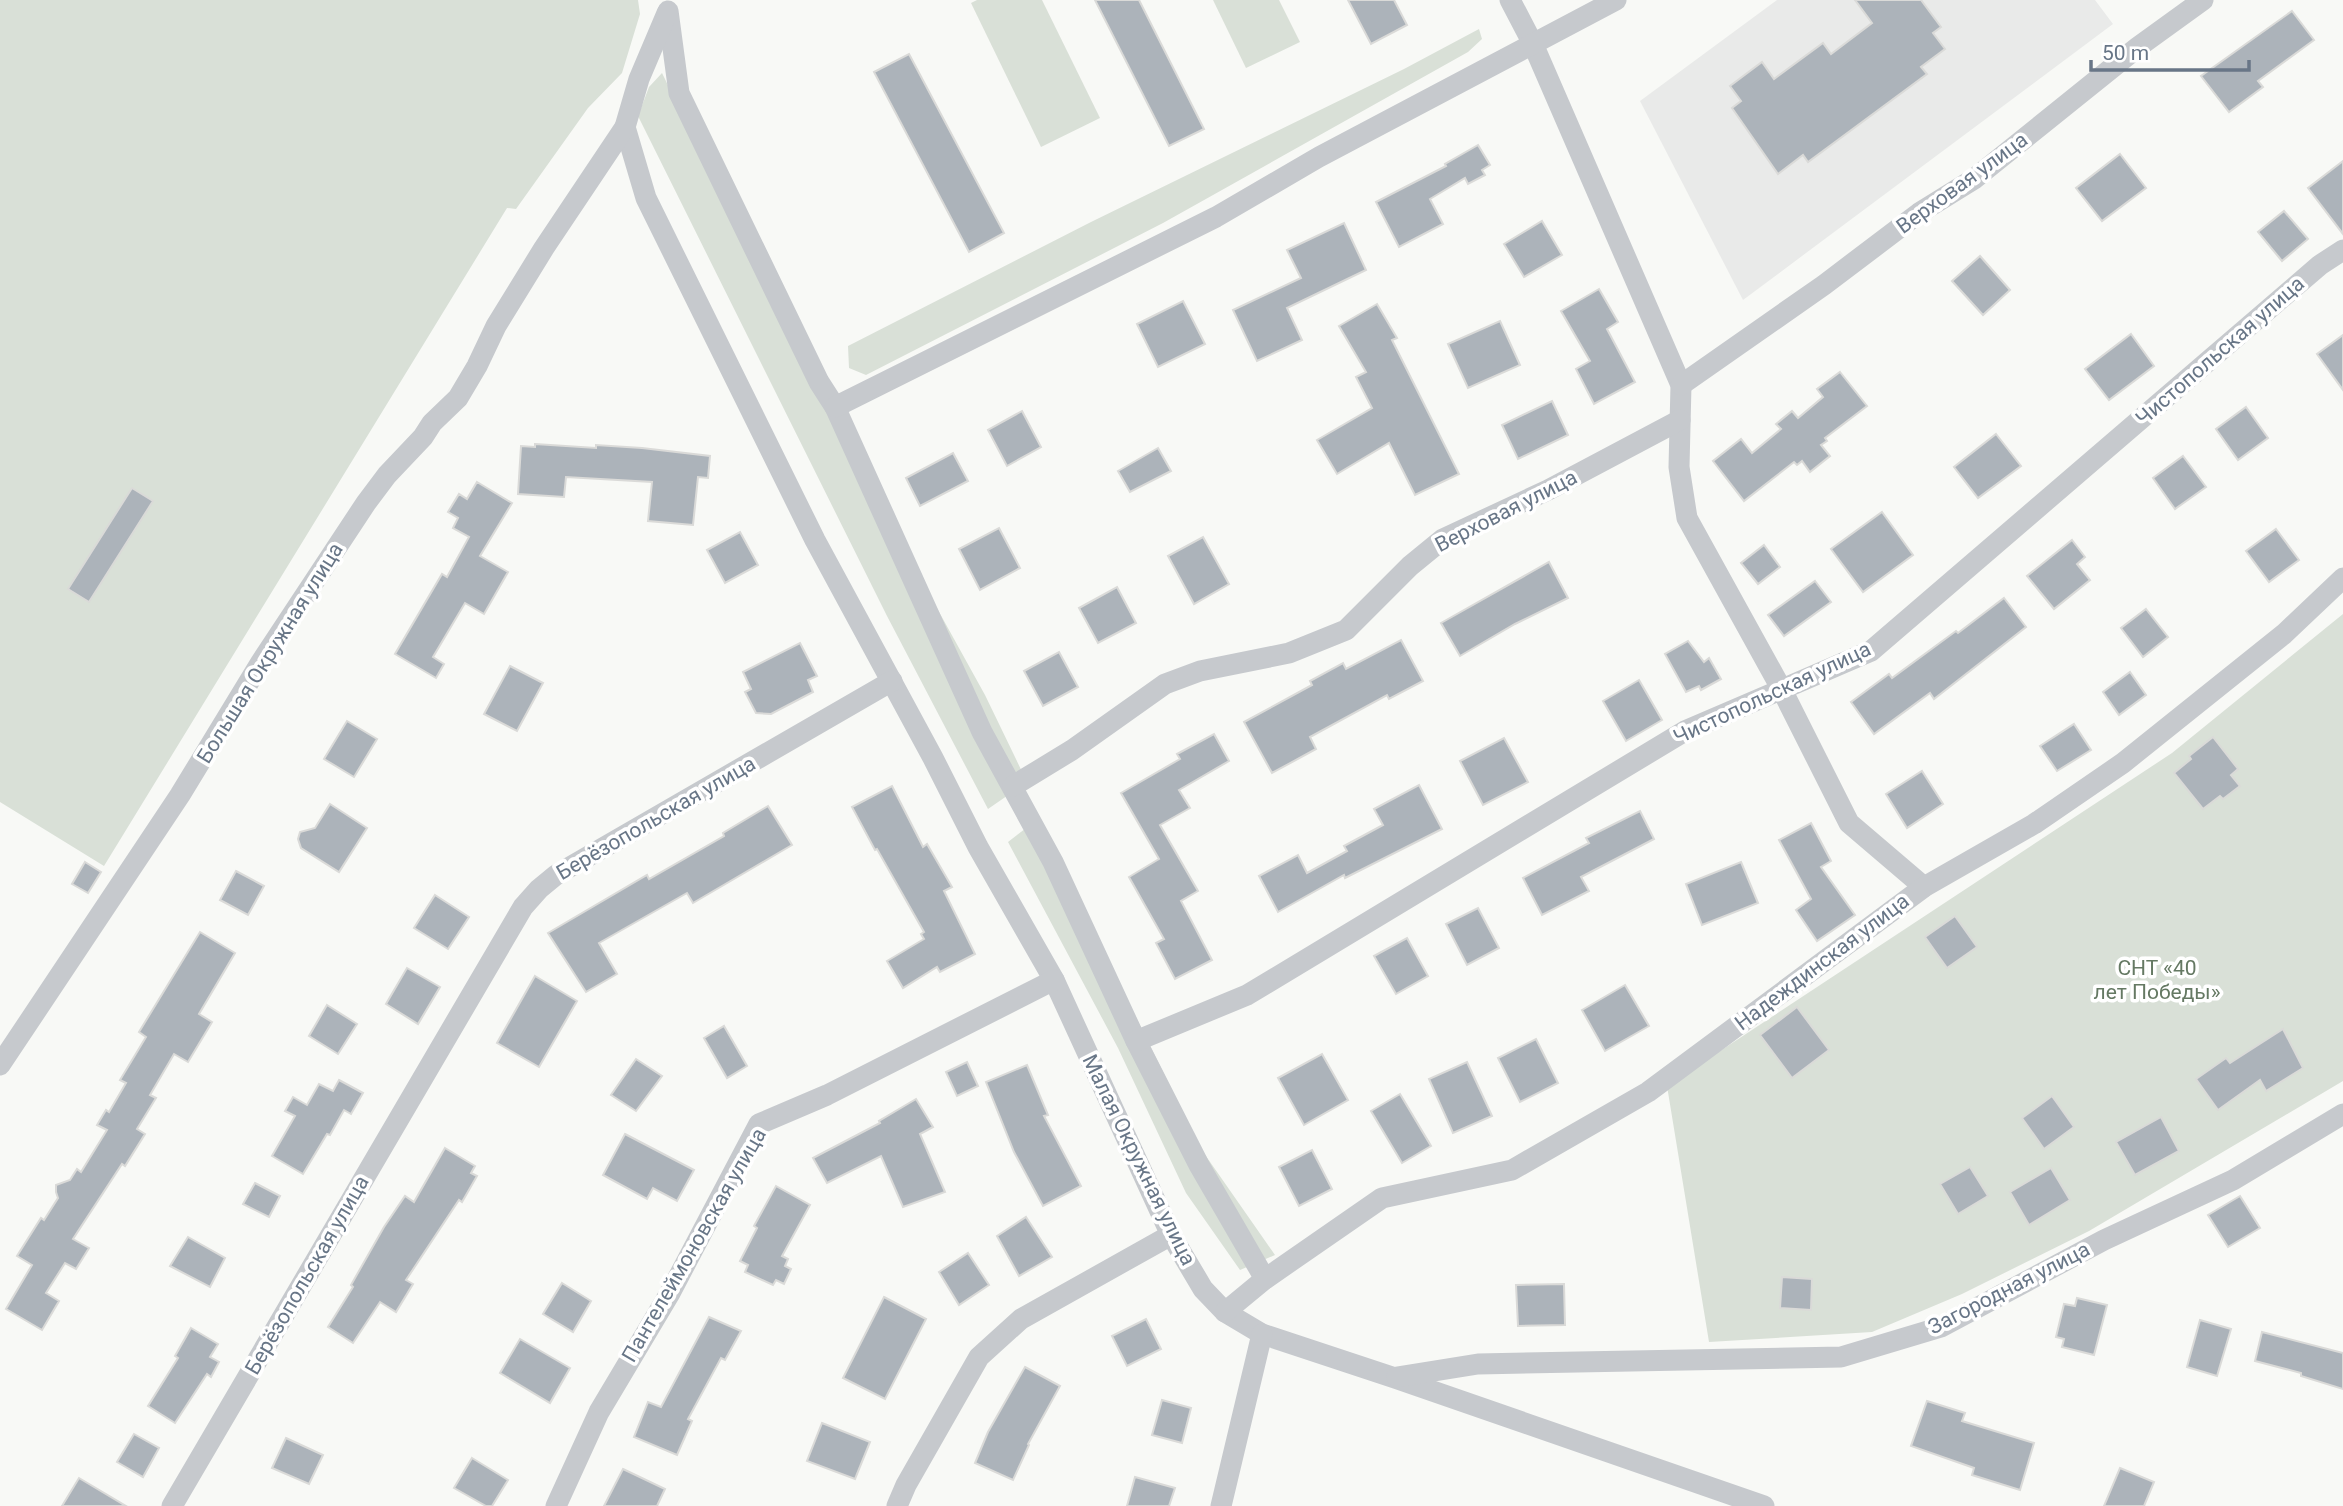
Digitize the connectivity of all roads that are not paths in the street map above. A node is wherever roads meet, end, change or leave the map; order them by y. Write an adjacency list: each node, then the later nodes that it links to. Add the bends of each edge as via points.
1 (1510, 0): 5 (street)
2 (1616, 0): 5 (street)
3 (2203, 0): 8 (street, Верховая улица, via 1974,179 1919,213)
4 (671, 6): 6 (street, Большая Окружная улица, via 639,79); 9 (street, via 679,93)
5 (1533, 44): 8 (street); 9 (street, via 1216,218)
6 (625, 127): 12 (street, via 646,198 815,540); 18 (street, Большая Окружная улица, via 544,248 458,398 366,503)
7 (2343, 250): 13 (street, Чистопольская улица, via 1871,651)
8 (1681, 384): 10 (street)
9 (835, 407): 14 (street, via 960,687)
10 (1680, 420): 13 (street, via 1679,467 1687,518); 14 (street, Верховая улица, via 1443,539 1346,630 1289,653 1199,671 1165,684)
11 (2343, 578): 15 (street, Надеждинская улица, via 2284,634 2123,764 2034,824)
12 (892, 681): 16 (street, Малая Окружная улица); 25 (street, Берёзопольская улица, via 556,875 523,907)
13 (1782, 691): 15 (street, via 1849,823); 17 (street, Чистопольская улица, via 1685,731 1247,995)
14 (1013, 786): 17 (street)
15 (1924, 887): 21 (street, Надеждинская улица, via 1648,1091 1511,1170 1382,1198)
16 (1054, 980): 20 (street, Малая Окружная улица); 26 (street, Пантелеймоновская улица, via 760,1124 670,1293 599,1412)
17 (1136, 1041): 21 (street, via 1199,1165)
18 (0, 1065)
19 (2343, 1114): 24 (street, Загородная улица, via 2233,1180 2104,1240 1941,1327 1841,1357 1478,1364)
20 (1171, 1235): 22 (street, Малая Окружная улица, via 1203,1289); 27 (street, via 1021,1319 979,1357)
21 (1265, 1279): 22 (street, Надеждинская улица)
22 (1225, 1312): 23 (street, Малая Окружная улица)
23 (1262, 1334): 24 (street, Малая Окружная улица); 28 (street)
24 (1395, 1378): 29 (street, Малая Окружная улица)
25 (172, 1506)
26 (556, 1506)
27 (897, 1506)
28 (1221, 1506)
29 (1764, 1506)

